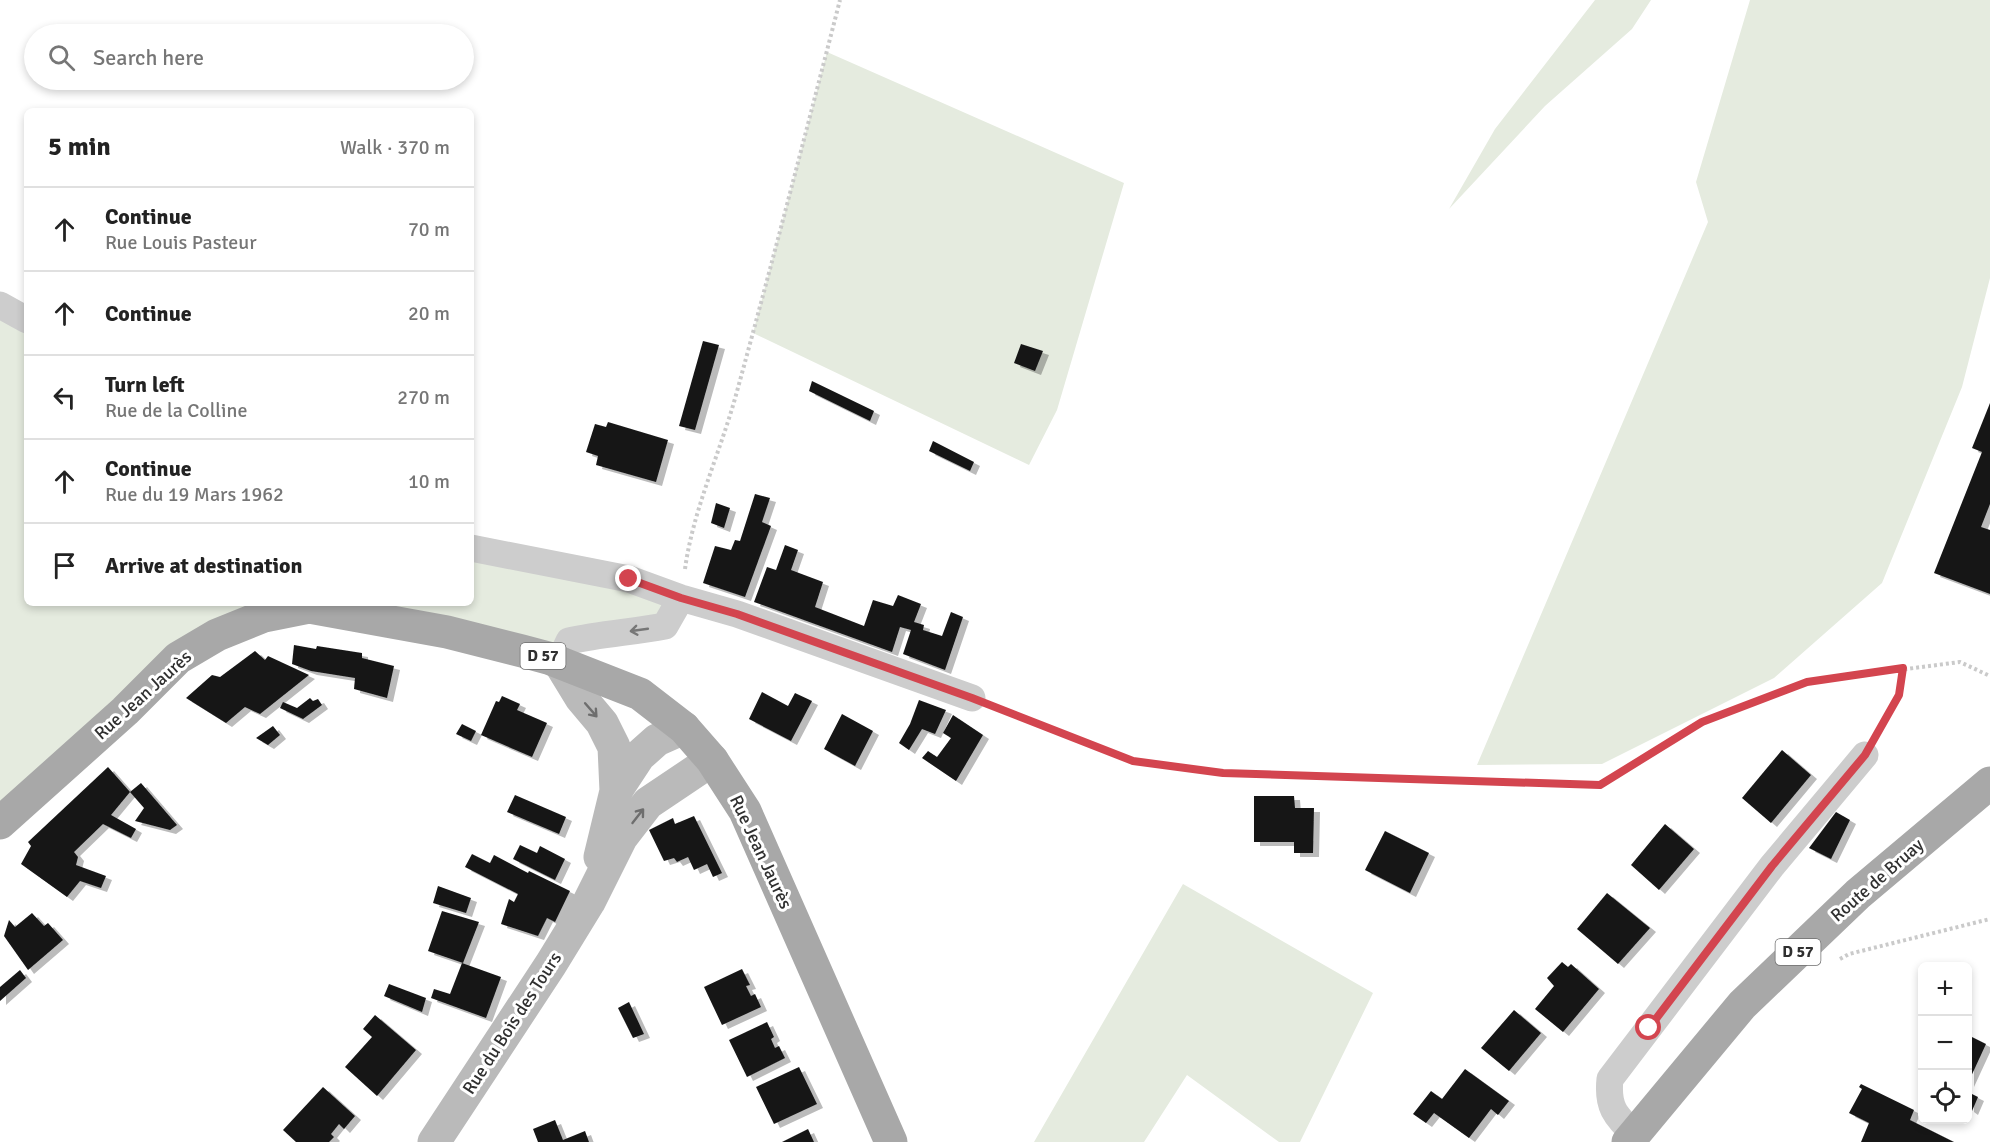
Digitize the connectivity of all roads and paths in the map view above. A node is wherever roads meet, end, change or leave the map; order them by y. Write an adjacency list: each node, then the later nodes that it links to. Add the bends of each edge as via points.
1 (840, 0): 5 (path, via 731,414 688,546)
2 (0, 305): 3 (street)
3 (24, 318)
4 (474, 549): 5 (street, via 629,579)
5 (681, 598): 6 (street, one-way to 6, via 665,626 569,641); 9 (street, via 737,614)
6 (559, 662): 10 (main road, Rue Jean Jaurès / D 57, via 640,694); 14 (street, one-way to 14, via 614,747); 15 (main road, Rue Jean Jaurès / D 57, via 447,632 309,607 264,616 217,635 178,658)
7 (1903, 668): 8 (path, via 1960,662); 9 (path, via 1807,682 1712,718 1600,785 1189,769 1133,761); 11 (path, via 1899,695)
8 (1990, 676)
9 (972, 698)
10 (684, 728): 12 (main road, Rue Jean Jaurès / D 57); 14 (street, via 657,740 639,756)
11 (1865, 755): 19 (street, via 1772,866 1610,1079 1611,1108)
12 (712, 760): 16 (street, one-way to 12, via 621,838 648,803); 21 (main road, Rue Jean Jaurès / D 57, via 745,811)
13 (1990, 783): 19 (main road, Route de Bruay / D 57, via 1858,894 1742,1005)
14 (616, 791): 16 (street)
15 (0, 823)
16 (589, 902): 20 (street, Rue du Bois des Tours)
17 (1990, 919): 18 (path)
18 (1839, 959)
19 (1631, 1138)
20 (434, 1142)
21 (891, 1142)

